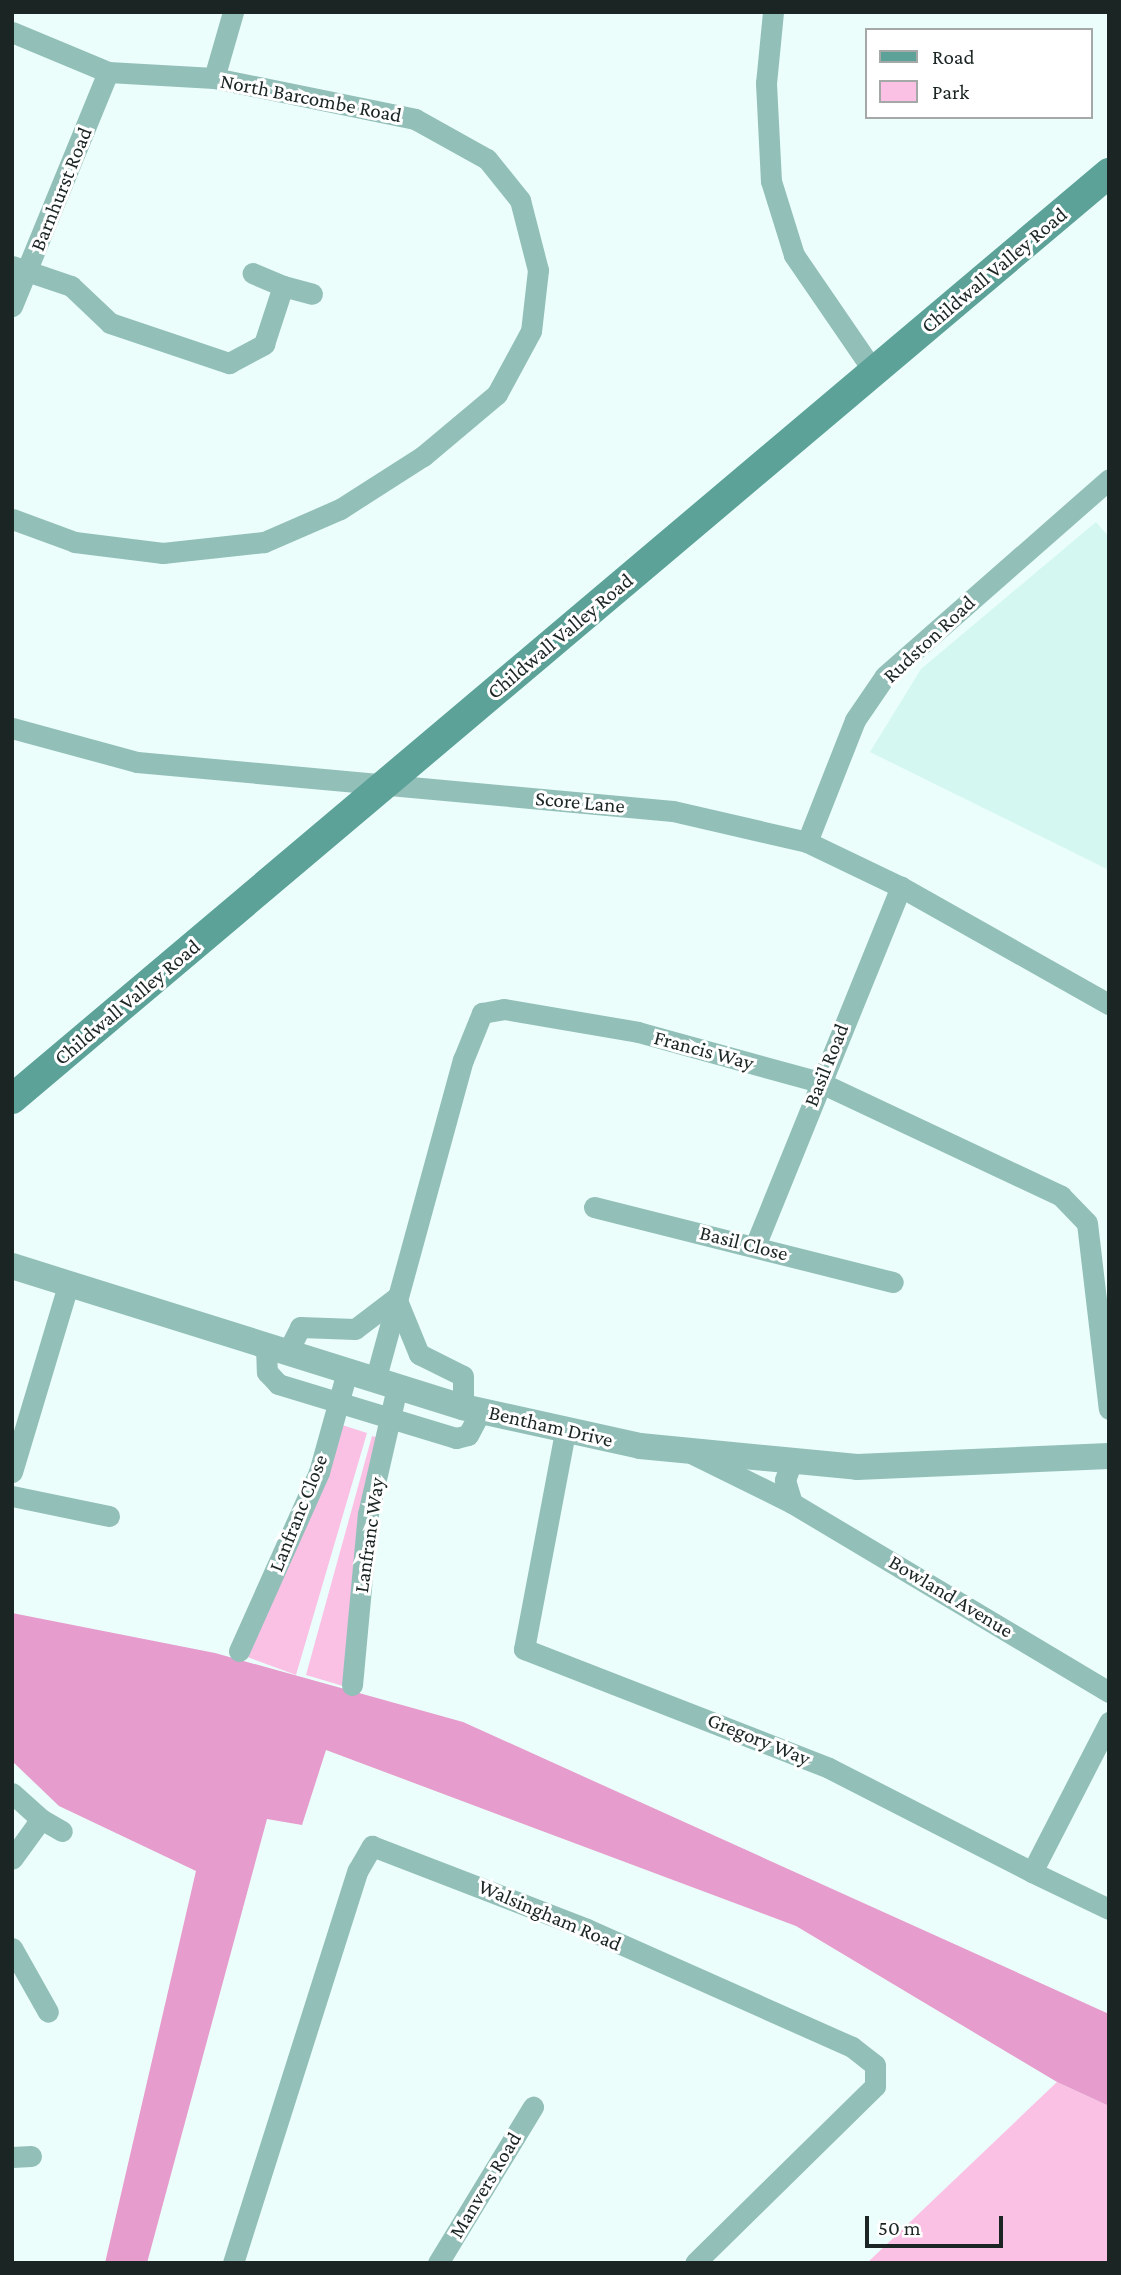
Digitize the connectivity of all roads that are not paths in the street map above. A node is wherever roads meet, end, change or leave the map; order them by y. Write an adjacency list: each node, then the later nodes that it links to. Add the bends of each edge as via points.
1 (233, 12): 5 (street)
2 (773, 12): 12 (street, via 766,83 771,181 794,255)
3 (12, 32): 4 (street, North Barcombe Road)
4 (108, 72): 5 (street, North Barcombe Road); 7 (street, Barnhurst Road)
5 (214, 78): 14 (street, North Barcombe Road, via 415,119 487,159 520,200 538,270 531,331 497,394 423,456 340,509 264,542 163,553 75,542)
6 (1109, 173): 12 (main road, Childwall Valley Road)
7 (19, 269): 9 (street, via 71,286 110,323 229,363 264,344); 11 (street, Barnhurst Road)
8 (253, 273): 9 (street)
9 (284, 286): 10 (street)
10 (312, 294)
11 (12, 306)
12 (874, 372): 16 (main road, Childwall Valley Road)
13 (1109, 479): 17 (street, Rudston Road, via 885,676 855,720)
14 (12, 519)
15 (12, 729): 16 (street, Score Lane, via 136,762)
16 (376, 788): 17 (street, Score Lane, via 673,811); 21 (main road, Childwall Valley Road)
17 (807, 842): 18 (street, Score Lane)
18 (901, 887): 19 (street, Score Lane); 20 (street, Basil Road)
19 (1109, 1004)
20 (819, 1082): 23 (street, Basil Road); 27 (street, Francis Way, via 638,1032 504,1009 482,1013); 33 (street, Francis Way, via 1061,1196 1087,1223)
21 (12, 1099)
22 (594, 1207): 23 (street, Basil Close)
23 (755, 1245): 25 (street, Basil Close)
24 (12, 1266): 26 (street, Bentham Drive)
25 (893, 1282)
26 (68, 1285): 28 (street, Bentham Drive); 39 (street)
27 (396, 1298): 28 (street, via 355,1329 300,1327); 30 (street, Francis Way); 32 (street, via 419,1353 463,1376)
28 (276, 1350): 29 (street, Bentham Drive); 31 (street, via 274,1382)
29 (347, 1372): 30 (street, Bentham Drive); 31 (street, Lanfranc Close)
30 (386, 1384): 32 (street, Bentham Drive); 34 (street, Lanfranc Way)
31 (338, 1401): 34 (street); 43 (street, Lanfranc Close, via 314,1483)
32 (472, 1409): 34 (street, via 468,1434 456,1438); 35 (street, Bentham Drive)
33 (1109, 1409)
34 (391, 1418): 44 (street, Lanfranc Way, via 368,1514)
35 (565, 1432): 36 (street, Bentham Drive); 51 (street, Gregory Way, via 524,1649 829,1768)
36 (693, 1454): 38 (street, Bentham Drive); 41 (street, Bowland Avenue)
37 (1109, 1456): 38 (street, Bentham Drive, via 911,1468)
38 (792, 1464): 41 (street, via 785,1480)
39 (12, 1472)
40 (12, 1496): 42 (street)
41 (792, 1503): 45 (street, Bowland Avenue)
42 (109, 1516)
43 (239, 1651)
44 (352, 1685)
45 (1109, 1692)
46 (1109, 1722): 51 (street)
47 (12, 1793): 48 (street)
48 (41, 1819): 49 (street); 50 (street)
49 (62, 1831)
50 (12, 1859)
51 (1032, 1872): 52 (street)
52 (1109, 1909)
53 (12, 1948): 54 (street)
54 (48, 2012)
55 (533, 2107): 57 (street, Manvers Road)
56 (233, 2263): 58 (street, Walsingham Road, via 358,1870 372,1846 587,1928 852,2047 875,2065 876,2086)
57 (438, 2263)
58 (695, 2263)

